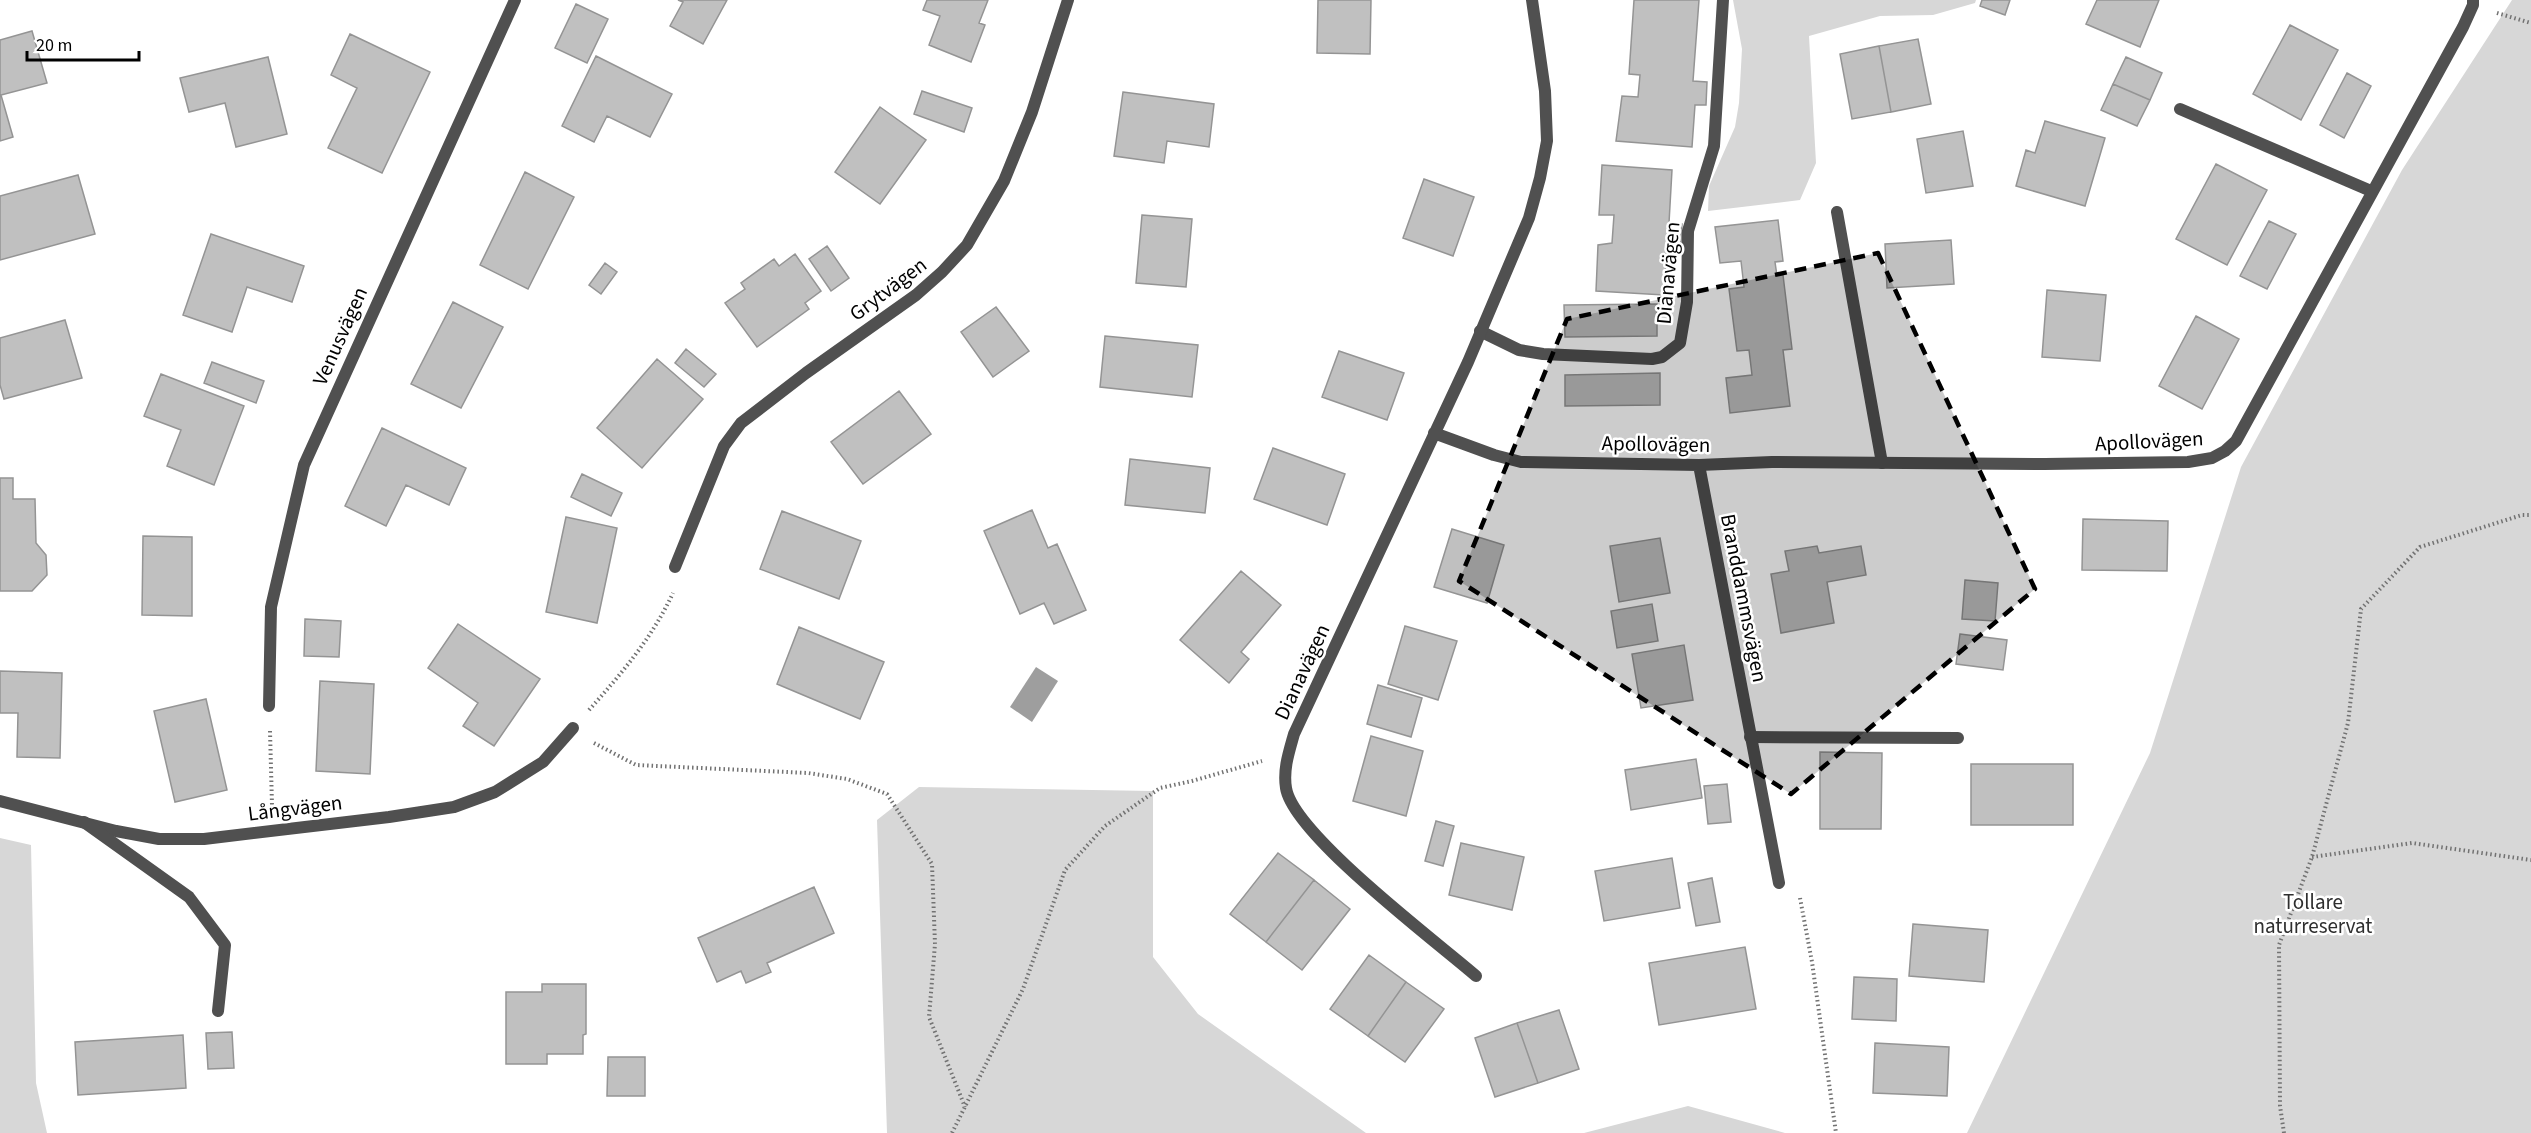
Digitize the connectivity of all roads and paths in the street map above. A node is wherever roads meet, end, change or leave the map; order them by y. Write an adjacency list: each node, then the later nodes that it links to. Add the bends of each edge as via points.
1 (515, 0): 16 (street, Venusvägen, via 304,465 271,607)
2 (1068, 0): 15 (street, Grytvägen, via 1032,112 1008,171 967,245 916,295 741,423 724,446)
3 (1532, 0): 10 (street, Dianavägen, via 1545,91 1547,141 1529,218)
4 (1724, 0): 10 (street, Dianavägen, via 1714,146 1688,231 1687,302 1680,343 1662,357 1652,359 1543,354 1519,350)
5 (2473, 3): 6 (path); 8 (street, Apollovägen)
6 (2531, 23)
7 (2180, 109): 8 (street)
8 (2371, 191): 12 (street, Apollovägen, via 2236,441 2225,451 2212,458 2188,462)
9 (1837, 212): 12 (street)
10 (1480, 331): 11 (street, Dianavägen)
11 (1434, 433): 13 (street, Apollovägen, via 1521,462); 20 (street, Dianavägen, via 1294,734)
12 (1882, 464): 13 (street, Apollovägen)
13 (1699, 465): 18 (street, Branddammsvägen)
14 (2531, 515): 24 (path, via 2420,547 2361,609 2348,723)
15 (675, 567): 17 (path, via 678,584 658,624 632,662)
16 (269, 706): 23 (path)
17 (573, 728): 23 (street, Långvägen, via 543,762 495,792 454,807); 29 (path, via 604,750 636,765 808,773 847,779 886,794 932,864 934,944 929,1017)
18 (1750, 737): 19 (street); 26 (street, Branddammsvägen)
19 (1958, 738)
20 (1289, 754): 27 (street, Dianavägen, via 1286,790 1296,810 1330,852); 29 (path, via 1160,788 1105,826 1065,870 1023,989)
21 (0, 801): 22 (street, Långvägen)
22 (84, 822): 23 (street, Långvägen, via 159,839 204,839); 28 (street, via 189,897 225,945)
23 (273, 831)
24 (2312, 857): 25 (path, via 2412,843); 32 (path, via 2279,945 2280,1106)
25 (2531, 860)
26 (1779, 883): 31 (path, via 1799,893)
27 (1476, 976)
28 (218, 1011)
29 (965, 1107): 30 (path)
30 (952, 1133)
31 (1836, 1133)
32 (2284, 1133)

